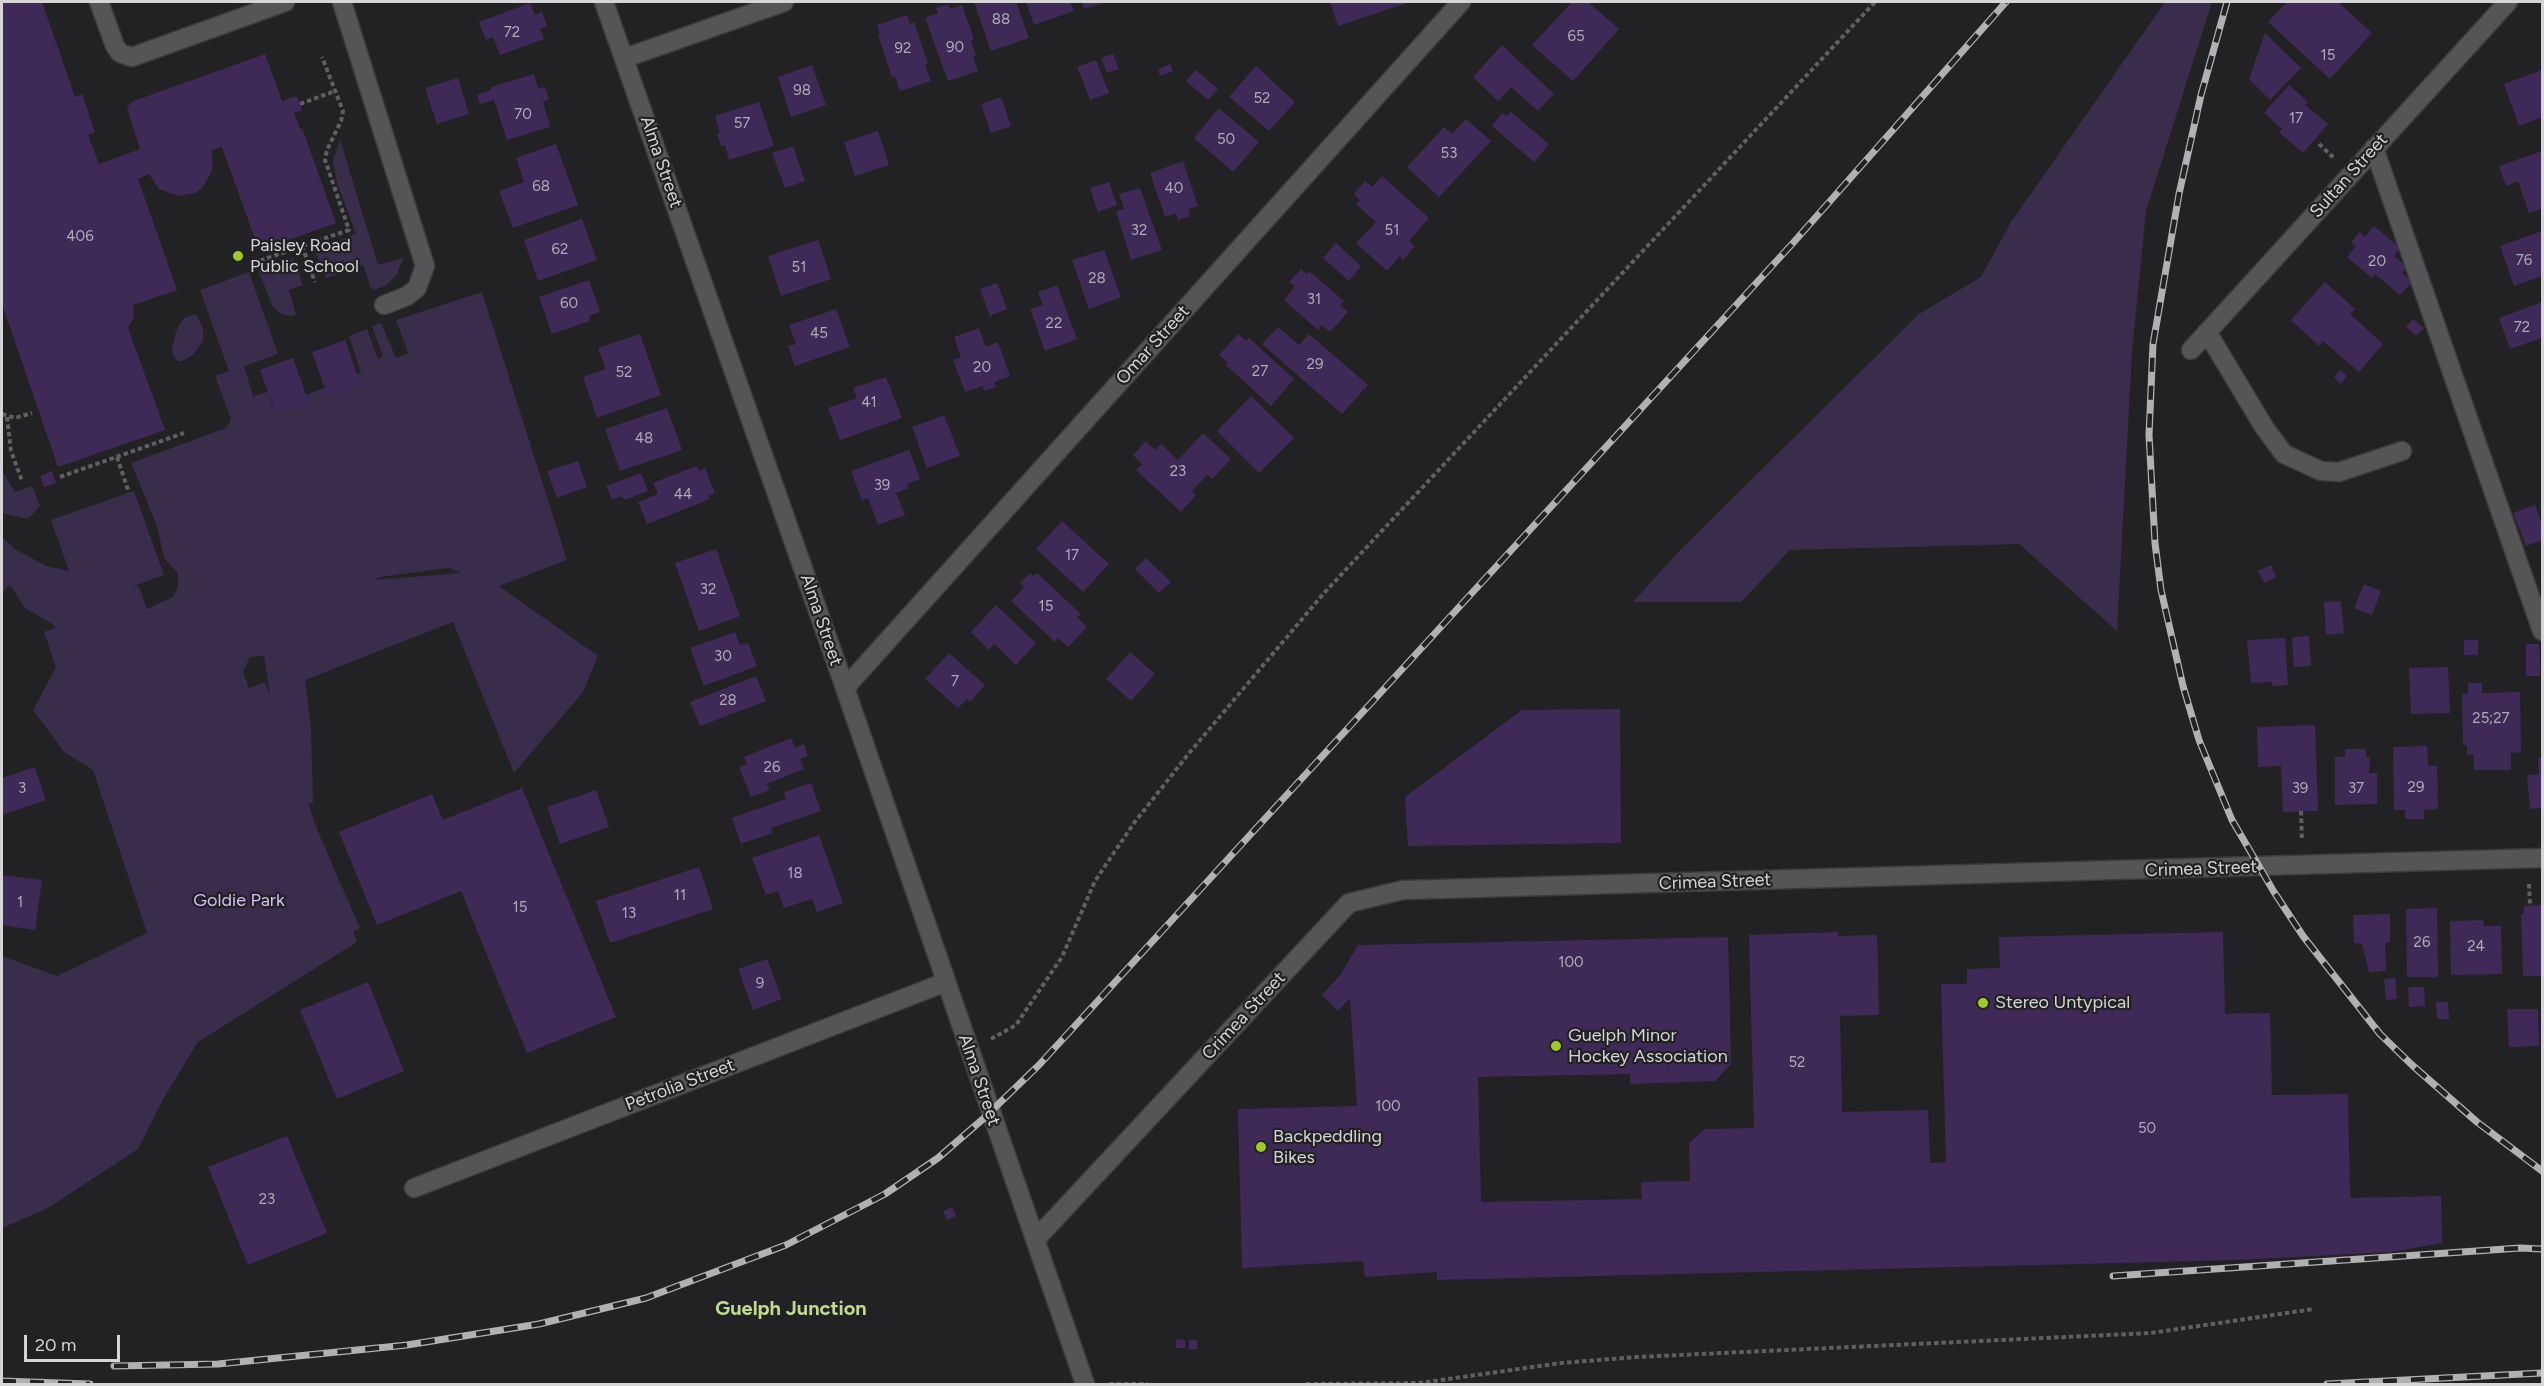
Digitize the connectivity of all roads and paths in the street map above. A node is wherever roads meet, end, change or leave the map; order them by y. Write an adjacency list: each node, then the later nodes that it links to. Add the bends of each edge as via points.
1 (99, 2): 2 (street, via 120,52 132,57)
2 (285, 2)
3 (342, 2): 17 (street, via 425,266 417,288)
4 (604, 2): 10 (street, Alma Street)
5 (784, 2): 10 (street)
6 (1461, 2): 30 (street, Omar Street)
7 (1875, 2): 37 (path, via 1324,593 1134,823 1095,881 1062,957 1016,1025)
8 (2508, 2): 13 (street, Sultan Street)
9 (322, 57): 11 (path)
10 (625, 58): 30 (street, Alma Street)
11 (335, 92): 12 (path); 14 (path, via 343,111 325,160 349,230)
12 (300, 104)
13 (2374, 148): 18 (street, Sultan Street); 29 (street)
14 (302, 246): 15 (path); 16 (path)
15 (253, 264)
16 (315, 282)
17 (384, 305)
18 (2207, 332): 19 (street, Sultan Street); 24 (street, via 2284,454 2321,471 2339,472)
19 (2191, 350)
20 (32, 413): 22 (path)
21 (2, 414): 22 (path)
22 (8, 417): 27 (path, via 11,451)
23 (183, 434): 25 (path)
24 (2402, 451)
25 (117, 457): 26 (path); 28 (path)
26 (60, 477)
27 (22, 481)
28 (129, 492)
29 (2542, 631)
30 (845, 688): 36 (street, Alma Street)
31 (2301, 812): 32 (path)
32 (2302, 842)
33 (2542, 858): 39 (street, Crimea Street, via 1403,890 1348,903)
34 (2529, 884): 35 (path)
35 (2530, 906)
36 (946, 981): 37 (street, Alma Street); 38 (street, Petrolia Street)
37 (970, 1052): 39 (street, Alma Street)
38 (414, 1188)
39 (1035, 1240): 41 (street, Alma Street)
40 (2314, 1309): 43 (path, via 2151,1333 1637,1357 1561,1363 1420,1383)
41 (1084, 1384): 42 (path)
42 (1148, 1384)
43 (1306, 1384)

